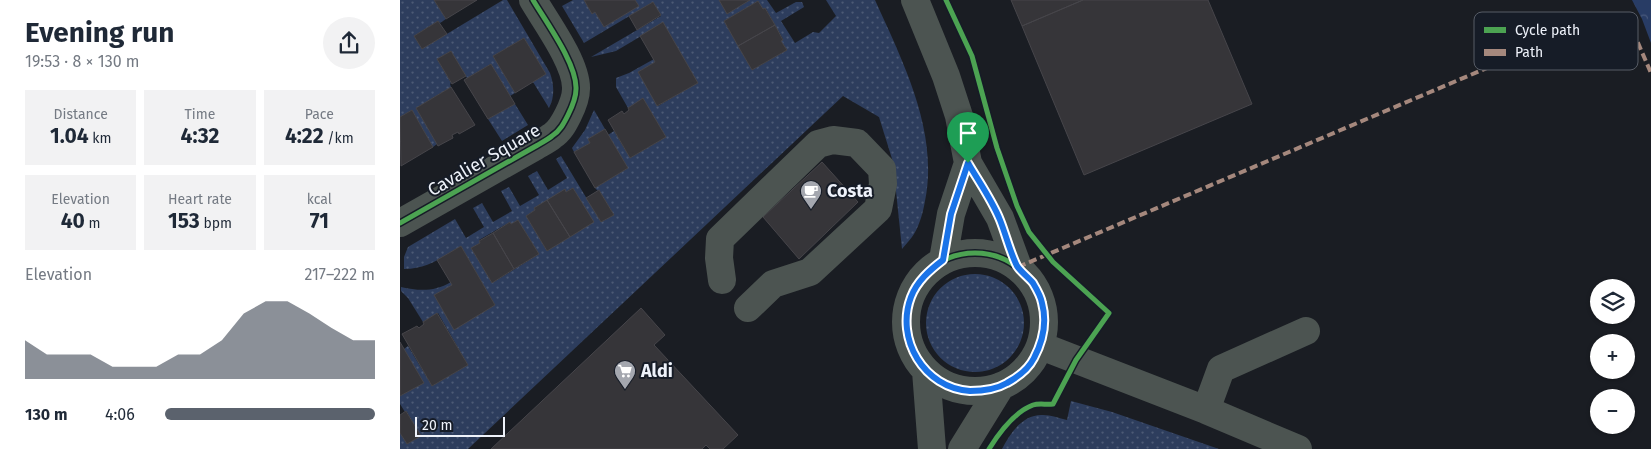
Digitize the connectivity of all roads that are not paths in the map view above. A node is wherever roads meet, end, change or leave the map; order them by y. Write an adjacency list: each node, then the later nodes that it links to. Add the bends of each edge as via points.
1 (533, 0): 4 (street, Cavalier Square, via 574,74 576,93 564,124 553,136)
2 (915, 0): 3 (street, via 946,76 959,116)
3 (968, 163): 5 (street, via 951,214); 6 (street, via 1000,218)
4 (400, 223)
5 (943, 260): 6 (street, via 962,254 982,253 1001,257); 11 (street, via 920,281 907,312 906,330 910,346)
6 (1018, 267): 10 (street, via 1033,283 1042,303 1045,324)
7 (722, 280): 8 (street, via 718,258 720,239 818,144 833,140 857,143 882,169 878,209 810,272 773,284)
8 (748, 308)
9 (1306, 331): 13 (street, via 1221,369)
10 (1041, 346): 12 (street, via 1032,363 1018,377); 13 (street)
11 (926, 371): 12 (street, via 942,383 962,390 982,391); 14 (street)
12 (1001, 386): 15 (street)
13 (1206, 410): 16 (street)
14 (932, 449)
15 (962, 449)
16 (1298, 449)

